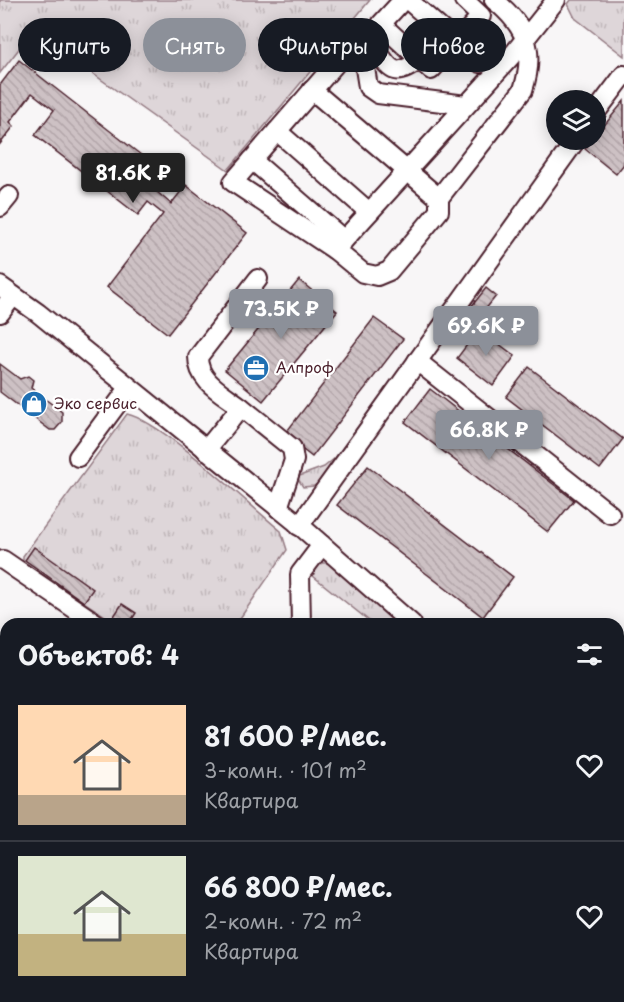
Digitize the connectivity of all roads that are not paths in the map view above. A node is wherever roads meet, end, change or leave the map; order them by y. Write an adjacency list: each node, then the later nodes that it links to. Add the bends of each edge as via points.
1 (405, 0): 5 (street); 8 (street, via 381,24)
2 (464, 0): 6 (street)
3 (494, 0): 7 (street, via 509,12)
4 (556, 0): 7 (street)
5 (427, 18)
6 (480, 18)
7 (525, 36): 14 (street, via 514,54); 19 (street, via 530,70 523,90)
8 (401, 42)
9 (328, 72): 12 (street)
10 (366, 72): 14 (street, via 368,87 378,94)
11 (624, 75): 13 (street)
12 (312, 90): 15 (street); 18 (street)
13 (606, 99)
14 (466, 105): 18 (street)
15 (277, 131): 17 (street); 20 (street)
16 (569, 150): 25 (street)
17 (252, 160): 21 (street); 21 (street, via 233,182)
18 (406, 170): 19 (street); 20 (street)
19 (440, 198): 21 (street, via 439,211 388,271 377,276 363,273)
20 (369, 212): 21 (street)
21 (340, 245)
22 (258, 279): 27 (street, via 198,357 202,377)
23 (7, 291): 24 (street); 26 (street)
24 (0, 313)
25 (417, 361): 31 (street); 32 (street)
26 (129, 388): 28 (street); 29 (street)
27 (241, 407): 28 (street); 30 (street, via 292,448 294,460)
28 (206, 450): 30 (street)
29 (78, 457)
30 (278, 508): 32 (street)
31 (610, 514)
32 (299, 526): 33 (street)
33 (322, 545): 36 (street, via 300,574); 37 (street)
34 (3, 560): 35 (street)
35 (88, 618)
36 (301, 618)
37 (404, 618)

